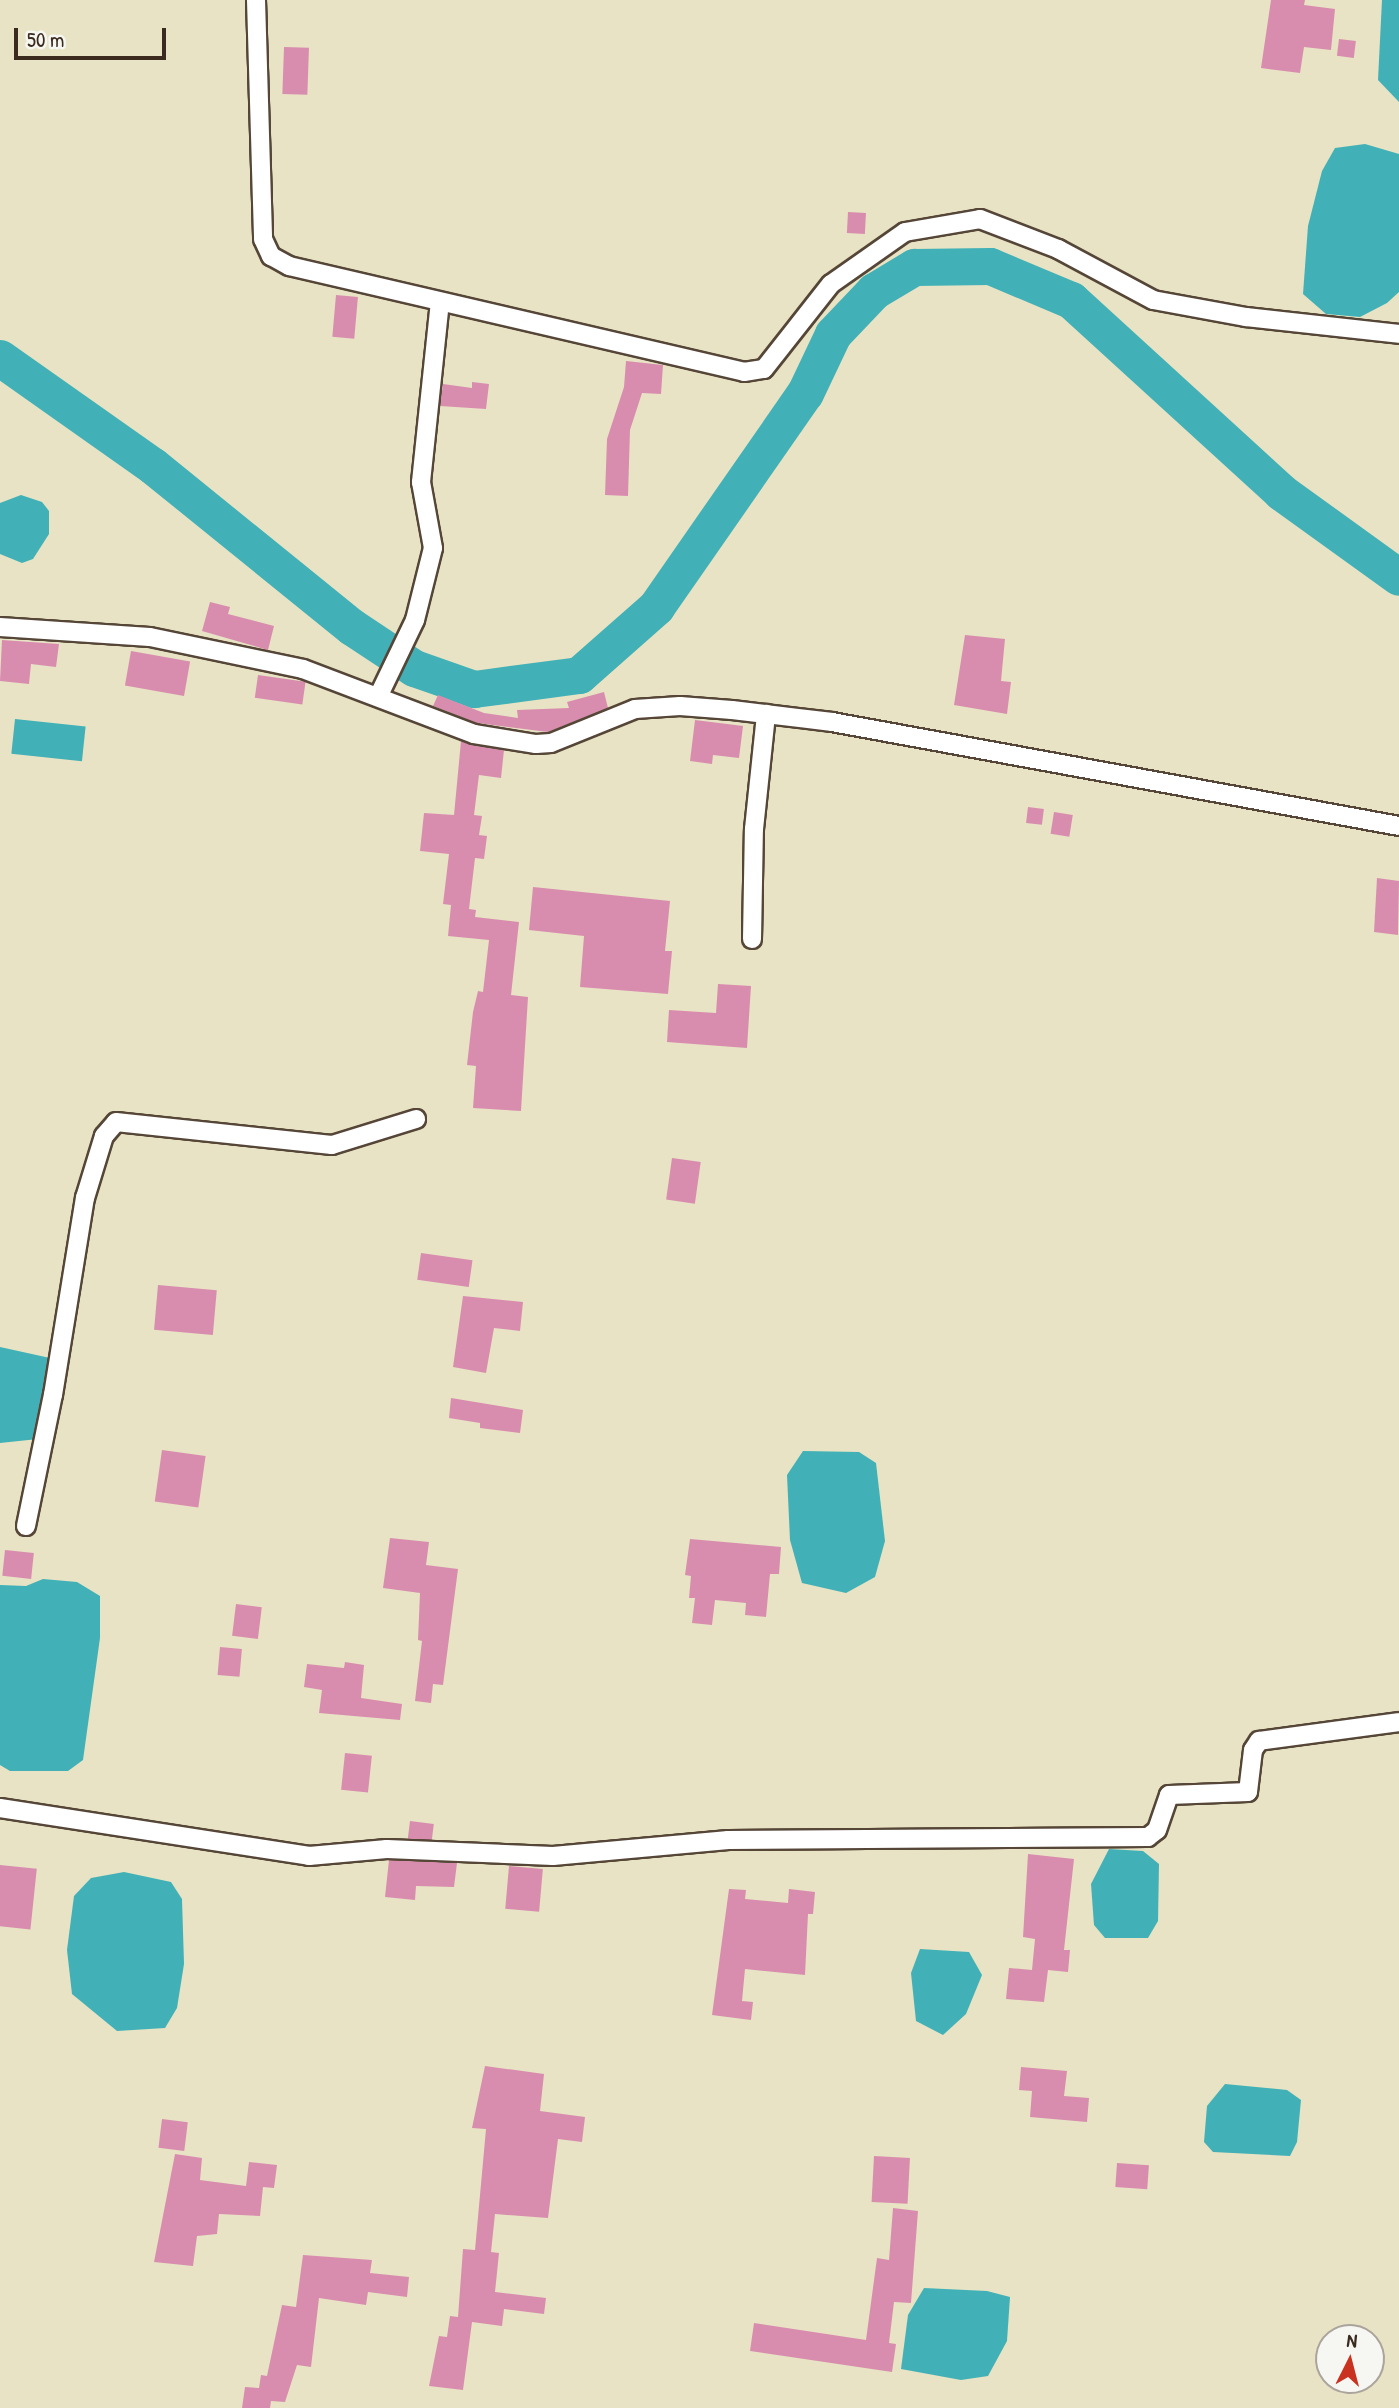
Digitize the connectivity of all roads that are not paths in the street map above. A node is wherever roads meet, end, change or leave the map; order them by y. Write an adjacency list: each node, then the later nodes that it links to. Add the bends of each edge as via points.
1 (256, 0): 2 (street, via 262,239 271,256 289,266)
2 (440, 302): 3 (street, via 754,371 776,359 831,284 905,232 980,219 1058,249 1153,300 1246,317); 5 (street, via 421,482 433,548 415,620)
3 (1399, 334)
4 (0, 628): 5 (street, via 150,637 303,669)
5 (380, 692): 6 (street, via 474,734 536,744 551,743 635,709 680,706)
6 (766, 714): 7 (street, via 832,722); 8 (street, via 754,829)
7 (1399, 827)
8 (752, 939)
9 (416, 1119): 10 (street, via 332,1145 116,1122 104,1136 85,1198 54,1395)
10 (26, 1526)
11 (1399, 1722): 12 (street, via 1259,1741 1253,1750 1248,1792 1169,1794 1157,1830 1148,1837 728,1840 552,1856 387,1849 309,1856)
12 (0, 1808)

